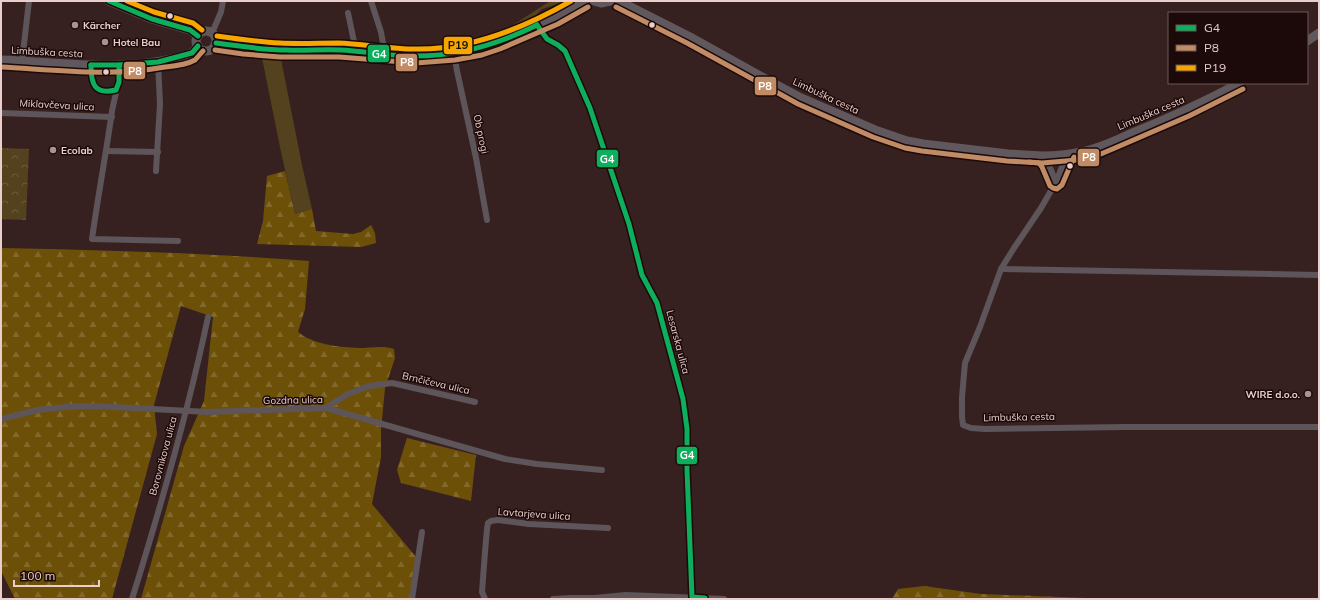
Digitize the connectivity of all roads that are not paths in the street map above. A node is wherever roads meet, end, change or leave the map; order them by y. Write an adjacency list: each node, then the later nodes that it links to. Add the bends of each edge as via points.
1 (29, 1): 21 (street)
2 (109, 1): 13 (main road, via 152,19 190,30)
3 (223, 1): 11 (street)
4 (371, 1): 19 (street)
5 (585, 1): 10 (main road, Limbuška cesta)
6 (594, 1): 7 (main road)
7 (610, 1)
8 (619, 1): 32 (main road, Limbuška cesta, via 801,98 875,130 923,144)
9 (348, 13): 17 (street)
10 (537, 25): 18 (main road, Limbuška cesta, via 497,43); 48 (street, Lesarska ulica, via 547,39 565,51 590,108 629,224 642,275 657,303 679,384 686,422)
11 (212, 33): 13 (main road, via 204,31); 15 (main road)
12 (1319, 33): 14 (main road)
13 (198, 36): 16 (main road)
14 (1308, 40)
15 (216, 43): 16 (main road, Limbuška cesta, via 209,50 203,50); 17 (main road, Limbuška cesta, via 265,50)
16 (198, 46): 22 (main road, Limbuška cesta, via 192,53)
17 (356, 51): 19 (main road, Limbuška cesta)
18 (454, 53): 19 (main road, Limbuška cesta, via 417,56); 35 (street, Ob progi)
19 (385, 54)
20 (1, 60): 21 (main road, Limbuška cesta)
21 (22, 61): 23 (main road, Limbuška cesta)
22 (158, 62): 24 (main road, Limbuška cesta); 30 (street)
23 (91, 65): 24 (main road, Limbuška cesta); 26 (street, Limbuška cesta, via 94,86 98,91 108,93)
24 (119, 65): 26 (street, via 119,82)
25 (1238, 84): 31 (main road, Limbuška cesta, via 1159,122 1092,149)
26 (116, 90): 28 (street)
27 (1, 113): 28 (street, Miklavčeva ulica)
28 (112, 117): 29 (street)
29 (107, 151): 30 (street); 36 (street, via 92,239)
30 (158, 152): 33 (street)
31 (1067, 154): 32 (main road, Limbuška cesta); 34 (street, Limbuška cesta)
32 (1042, 156): 34 (street)
33 (156, 171)
34 (1056, 182): 37 (street, Limbuška cesta)
35 (486, 220)
36 (178, 241)
37 (1001, 269): 38 (street); 44 (street, Limbuška cesta, via 965,363 963,425 985,429)
38 (1319, 275)
39 (208, 317): 42 (street, Borovnikova ulica)
40 (474, 402): 41 (street, Brnčičeva ulica, via 392,383 369,386 346,395)
41 (326, 408): 42 (street, Gozdna ulica); 45 (street, Gozdna ulica, via 505,459)
42 (186, 411): 43 (street, Gozdna ulica, via 66,407 38,410); 50 (street, Borovnikova ulica, via 152,537)
43 (1, 419)
44 (1319, 427)
45 (602, 470)
46 (608, 528): 52 (street, Lavtarjeva ulica, via 490,521 484,552 482,592)
47 (422, 532): 51 (street)
48 (692, 597): 49 (street); 54 (street)
49 (677, 598): 53 (street, via 626,595)
50 (132, 599)
51 (412, 599)
52 (485, 599)
53 (553, 599)
54 (724, 599)

